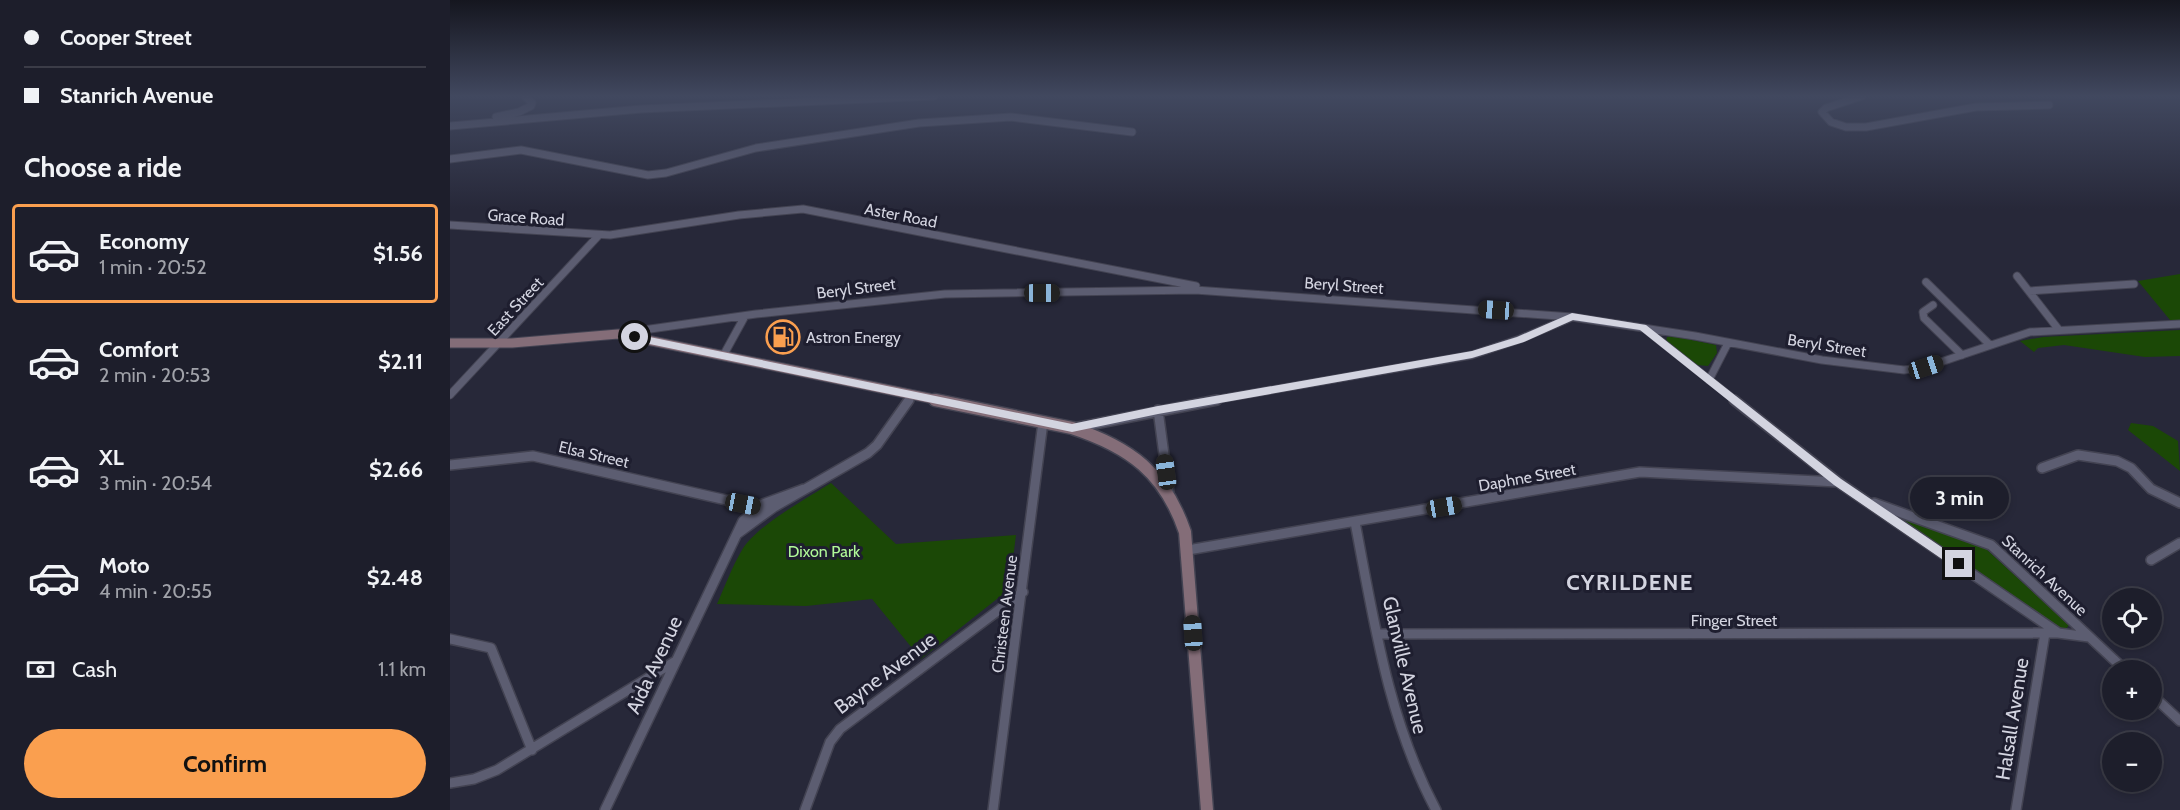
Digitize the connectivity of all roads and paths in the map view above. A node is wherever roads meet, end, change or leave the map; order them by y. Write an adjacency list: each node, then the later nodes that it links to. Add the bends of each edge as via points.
1 (848, 134): 2 (street, via 756,148 653,175 521,150)
2 (450, 159)
3 (450, 225): 4 (street, Grace Road)
4 (600, 235): 8 (street, Aster Road, via 803,209); 19 (street, East Street)
5 (2017, 276): 9 (street)
6 (1926, 282): 20 (street)
7 (2134, 284): 9 (street)
8 (1195, 288): 11 (street, Beryl Street, via 945,294); 12 (street, Beryl Street)
9 (2029, 291): 15 (street)
10 (1933, 305): 21 (street, via 1923,312 1924,318)
11 (745, 316): 16 (street, Beryl Street); 22 (street)
12 (1572, 317): 14 (street, Beryl Street); 26 (street, via 1472,355)
13 (2180, 324): 15 (street, Beryl Street)
14 (1642, 327): 17 (street, Beryl Street); 23 (street, Stanrich Avenue)
15 (2059, 330): 20 (street, Beryl Street, via 2023,333)
16 (618, 334): 19 (main road, Beryl Street); 22 (main road)
17 (1728, 342): 21 (street, Beryl Street, via 1891,369 1926,367); 23 (street)
18 (450, 343): 19 (main road, Beryl Street)
19 (498, 343): 24 (street, East Street)
20 (1990, 345): 21 (street, Beryl Street)
21 (1962, 355)
22 (723, 356): 25 (main road)
23 (1709, 380): 31 (street, Stanrich Avenue)
24 (450, 395)
25 (912, 395): 27 (main road); 32 (street, Aida Avenue, via 868,453)
26 (1158, 410): 28 (street); 33 (street)
27 (1043, 422): 28 (main road); 46 (street, Christeen Avenue)
28 (1072, 428): 33 (main road, via 1109,440 1134,455)
29 (450, 465): 35 (street, Elsa Street, via 534,456)
30 (2042, 468): 36 (street, via 2078,455 2120,462 2151,489)
31 (1838, 482): 34 (street, Stanrich Avenue); 41 (street, Daphne Street, via 1640,472)
32 (804, 489): 37 (street, Aida Avenue); 38 (street, Aida Avenue)
33 (1169, 492): 44 (main road)
34 (1864, 500): 48 (street, Stanrich Avenue); 50 (street, Stanrich Avenue, via 1987,542)
35 (730, 502): 37 (street, Elsa Street); 39 (street, Elsa Street)
36 (2180, 503)
37 (757, 507): 38 (street, Elsa Street); 39 (street, Aida Avenue)
38 (766, 512): 40 (street, Aida Avenue)
39 (747, 515): 40 (street, Elsa Street); 42 (street, Aida Avenue)
40 (757, 520): 42 (street, Aida Avenue)
41 (1354, 522): 44 (street, Daphne Street); 49 (street, Glanville Avenue)
42 (736, 535): 53 (street, Aida Avenue)
43 (2180, 543): 45 (street)
44 (1188, 550): 61 (main road)
45 (2151, 560)
46 (1023, 592): 59 (street, Bayne Avenue, via 840,729 830,741); 60 (street, Christeen Avenue)
47 (2045, 633): 48 (street, Finger Street); 49 (street, Finger Street); 63 (street, Halsall Avenue)
48 (2058, 633): 50 (street, Finger Street)
49 (1377, 634): 62 (street, Glanville Avenue, via 1401,735)
50 (2089, 637): 52 (street, Stanrich Avenue)
51 (450, 639): 56 (street, via 491,648)
52 (2114, 660)
53 (675, 661): 56 (street); 58 (street, Aida Avenue)
54 (2162, 704): 55 (street)
55 (2180, 721)
56 (532, 750): 57 (street, via 488,775)
57 (450, 783)
58 (605, 810)
59 (805, 810)
60 (993, 810)
61 (1207, 810)
62 (1436, 810)
63 (2016, 810)

